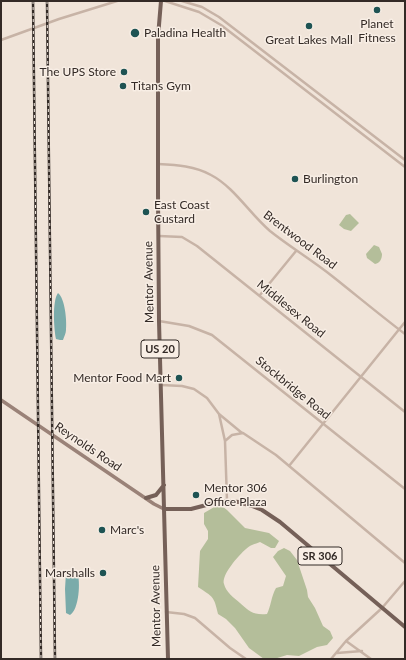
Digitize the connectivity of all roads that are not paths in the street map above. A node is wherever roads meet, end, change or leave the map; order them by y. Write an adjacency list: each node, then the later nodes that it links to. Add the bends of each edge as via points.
1 (116, 1): 5 (street)
2 (161, 1): 7 (main road, Mentor Avenue / US 20, via 158,37)
3 (165, 1): 8 (street, via 199,12 217,22)
4 (182, 1): 6 (street, via 202,7 219,17)
5 (1, 40)
6 (405, 160)
7 (158, 164): 9 (main road, Mentor Avenue / US 20); 10 (street, Brentwood Road, via 199,169 213,176 255,217)
8 (405, 167)
9 (159, 236): 11 (street, Middlesex Road, via 182,237 198,246); 12 (main road, Mentor Avenue / US 20)
10 (296, 251): 11 (street); 14 (street, Brentwood Road)
11 (260, 295): 16 (street, Middlesex Road)
12 (160, 321): 17 (main road, Mentor Avenue / US 20); 21 (street, Stockbridge Road, via 189,326 212,335)
13 (405, 322): 14 (street)
14 (399, 330): 15 (street, Brentwood Road); 16 (street)
15 (405, 334)
16 (360, 377): 19 (street, Middlesex Road); 21 (street)
17 (162, 385): 20 (street, via 194,389 206,398); 25 (main road, Mentor Avenue / US 20)
18 (1, 400): 27 (main road, Reynolds Road / SR 306)
19 (405, 412)
20 (219, 414): 22 (street); 23 (street)
21 (323, 424): 24 (street); 26 (street, Stockbridge Road)
22 (243, 434): 23 (street, via 232,435); 24 (street)
23 (225, 441): 28 (street)
24 (289, 466): 30 (street)
25 (164, 485): 27 (main road, via 156,495); 29 (main road, Mentor Avenue / US 20)
26 (405, 489)
27 (146, 498): 29 (main road, Reynolds Road / SR 306)
28 (227, 501): 29 (main road, SR 306, via 191,509); 32 (main road, SR 306, via 252,506 271,516)
29 (164, 508): 33 (main road, Mentor Avenue / US 20)
30 (405, 563)
31 (405, 580): 32 (street)
32 (382, 608): 34 (main road, SR 306); 35 (street)
33 (166, 612): 38 (main road, Mentor Avenue / US 20); 39 (street, via 195,618)
34 (405, 627)
35 (346, 641): 36 (street); 37 (street)
36 (362, 651): 37 (street); 41 (street)
37 (336, 654): 40 (street)
38 (168, 659)
39 (246, 659)
40 (331, 659)
41 (371, 659)

